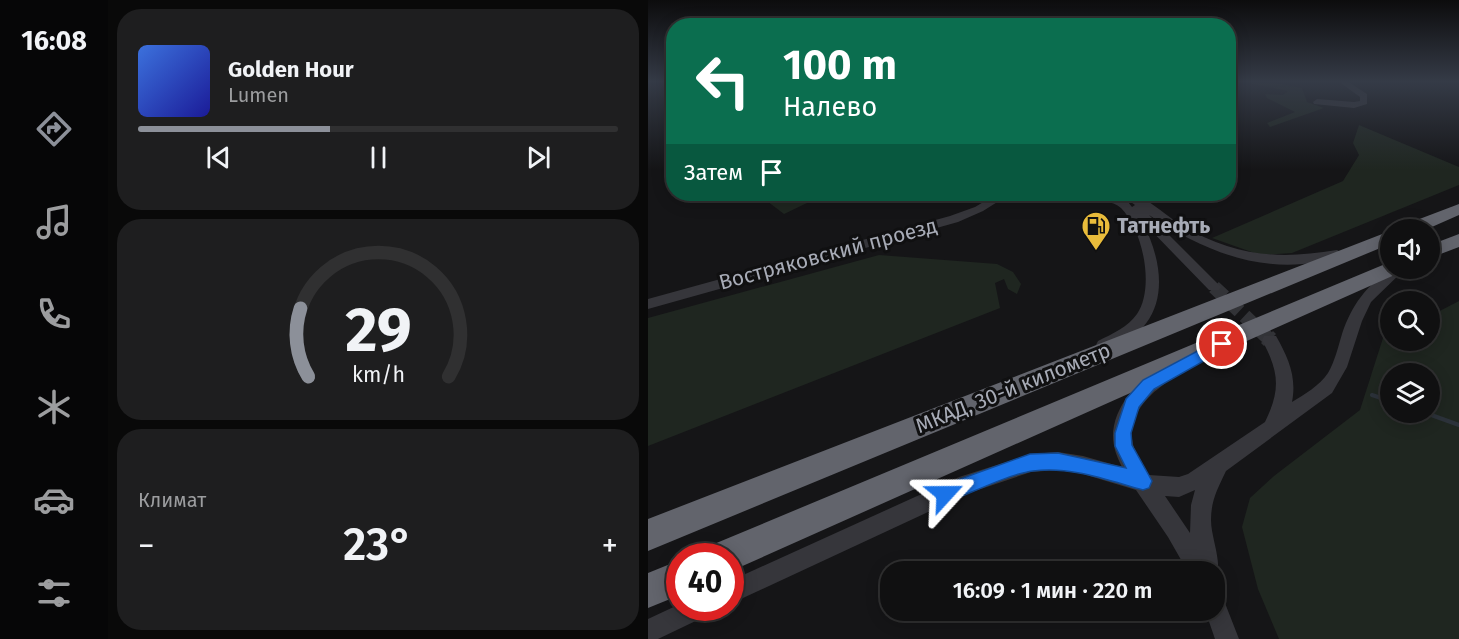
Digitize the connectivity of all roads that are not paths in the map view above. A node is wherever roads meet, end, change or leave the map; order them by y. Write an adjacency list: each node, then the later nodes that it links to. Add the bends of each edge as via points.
1 (992, 201): 14 (street, Востряковский проезд, via 954,219)
2 (1126, 201): 16 (street, via 1143,234 1150,262 1153,286 1148,309 1131,329)
3 (1128, 201): 13 (street)
4 (1131, 201): 7 (street, via 1231,253 1259,261 1311,261)
5 (1459, 209): 6 (highway)
6 (1435, 219)
7 (1380, 240)
8 (1459, 240): 10 (highway)
9 (1380, 241): 16 (highway, МКАД, 30-й километр)
10 (1440, 248)
11 (1380, 274): 15 (highway, МКАД, 30-й километр)
12 (1387, 279): 17 (street, via 1365,297 1336,377 1310,401)
13 (1214, 287)
14 (648, 304)
15 (1255, 337): 17 (street, via 1283,366 1285,398 1282,411); 19 (street, via 1166,374 1139,393 1126,417 1123,446); 21 (highway, МКАД, 30-й километр)
16 (1037, 378): 20 (highway, МКАД, 30-й километр)
17 (1260, 436): 18 (street)
18 (1225, 461): 19 (street, via 1179,487); 23 (street, via 1208,482 1202,503 1201,545)
19 (1143, 481): 22 (street); 25 (street, via 1058,461 1030,463 966,484)
20 (648, 535)
21 (744, 549)
22 (1194, 561)
23 (1205, 561)
24 (666, 583): 26 (highway)
25 (744, 587)
26 (648, 591)
27 (670, 621): 28 (street)
28 (648, 631)

